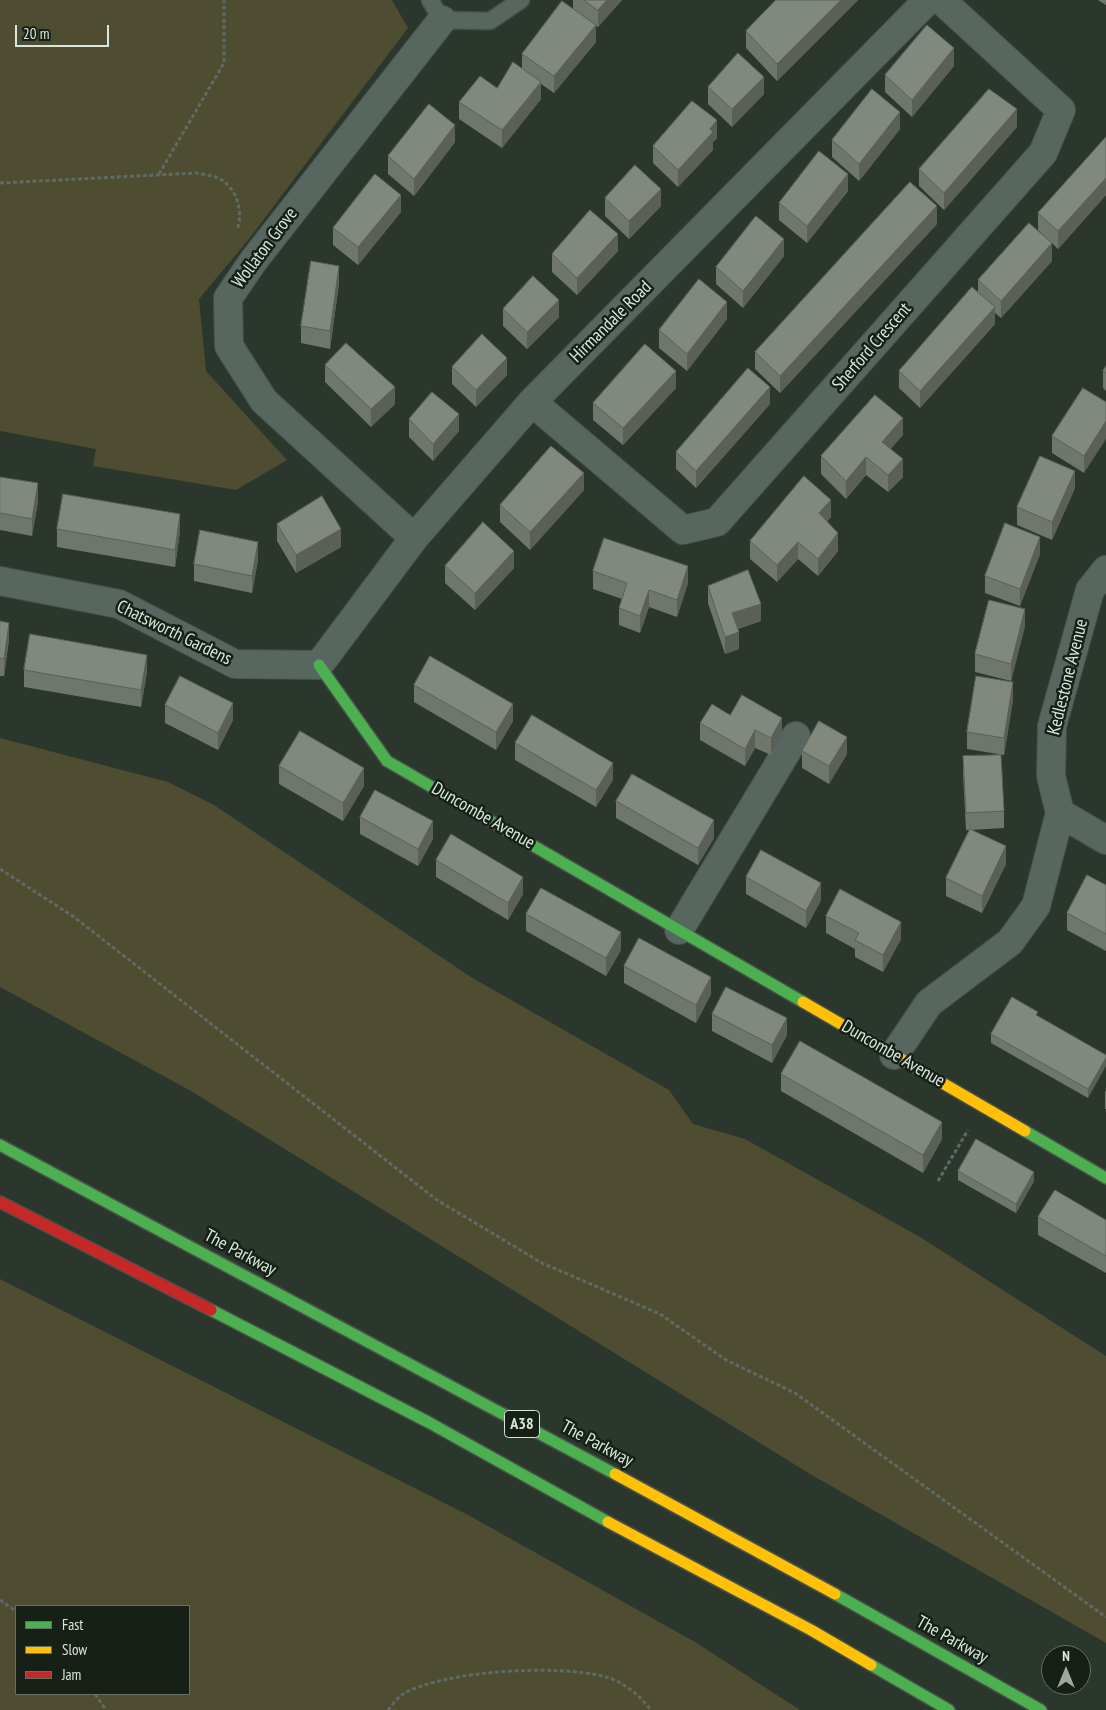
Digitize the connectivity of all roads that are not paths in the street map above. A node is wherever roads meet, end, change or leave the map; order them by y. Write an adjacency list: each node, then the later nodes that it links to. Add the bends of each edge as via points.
1 (521, 0): 4 (lane, via 490,22)
2 (928, 0): 5 (street, Hirmandale Road)
3 (941, 0): 5 (street, Sherford Crescent, via 1061,110 1043,153 717,522 682,530)
4 (436, 10): 6 (street, Wollaton Grove, via 228,298 228,346 264,401)
5 (532, 402): 6 (street, Hirmandale Road)
6 (414, 538): 9 (street, Hirmandale Road)
7 (1106, 570): 11 (street, Kedlestone Avenue, via 1090,590 1052,726 1051,776)
8 (0, 581): 9 (street, Chatsworth Gardens, via 119,604 234,664)
9 (319, 665): 13 (main road, Duncombe Avenue, via 387,761)
10 (796, 736): 13 (street)
11 (1060, 813): 12 (street); 14 (street, Kedlestone Avenue, via 1036,906 1010,942 929,1003)
12 (1106, 840)
13 (679, 930): 14 (main road, Duncombe Avenue)
14 (894, 1055): 16 (main road, Duncombe Avenue)
15 (0, 1145): 21 (main road, The Parkway / A38, via 725,1534)
16 (1106, 1178)
17 (0, 1202): 19 (main road, A38)
18 (0, 1207): 19 (main road, A38)
19 (38, 1222): 20 (main road, A38, via 428,1422 811,1630)
20 (949, 1710)
21 (1041, 1710)

